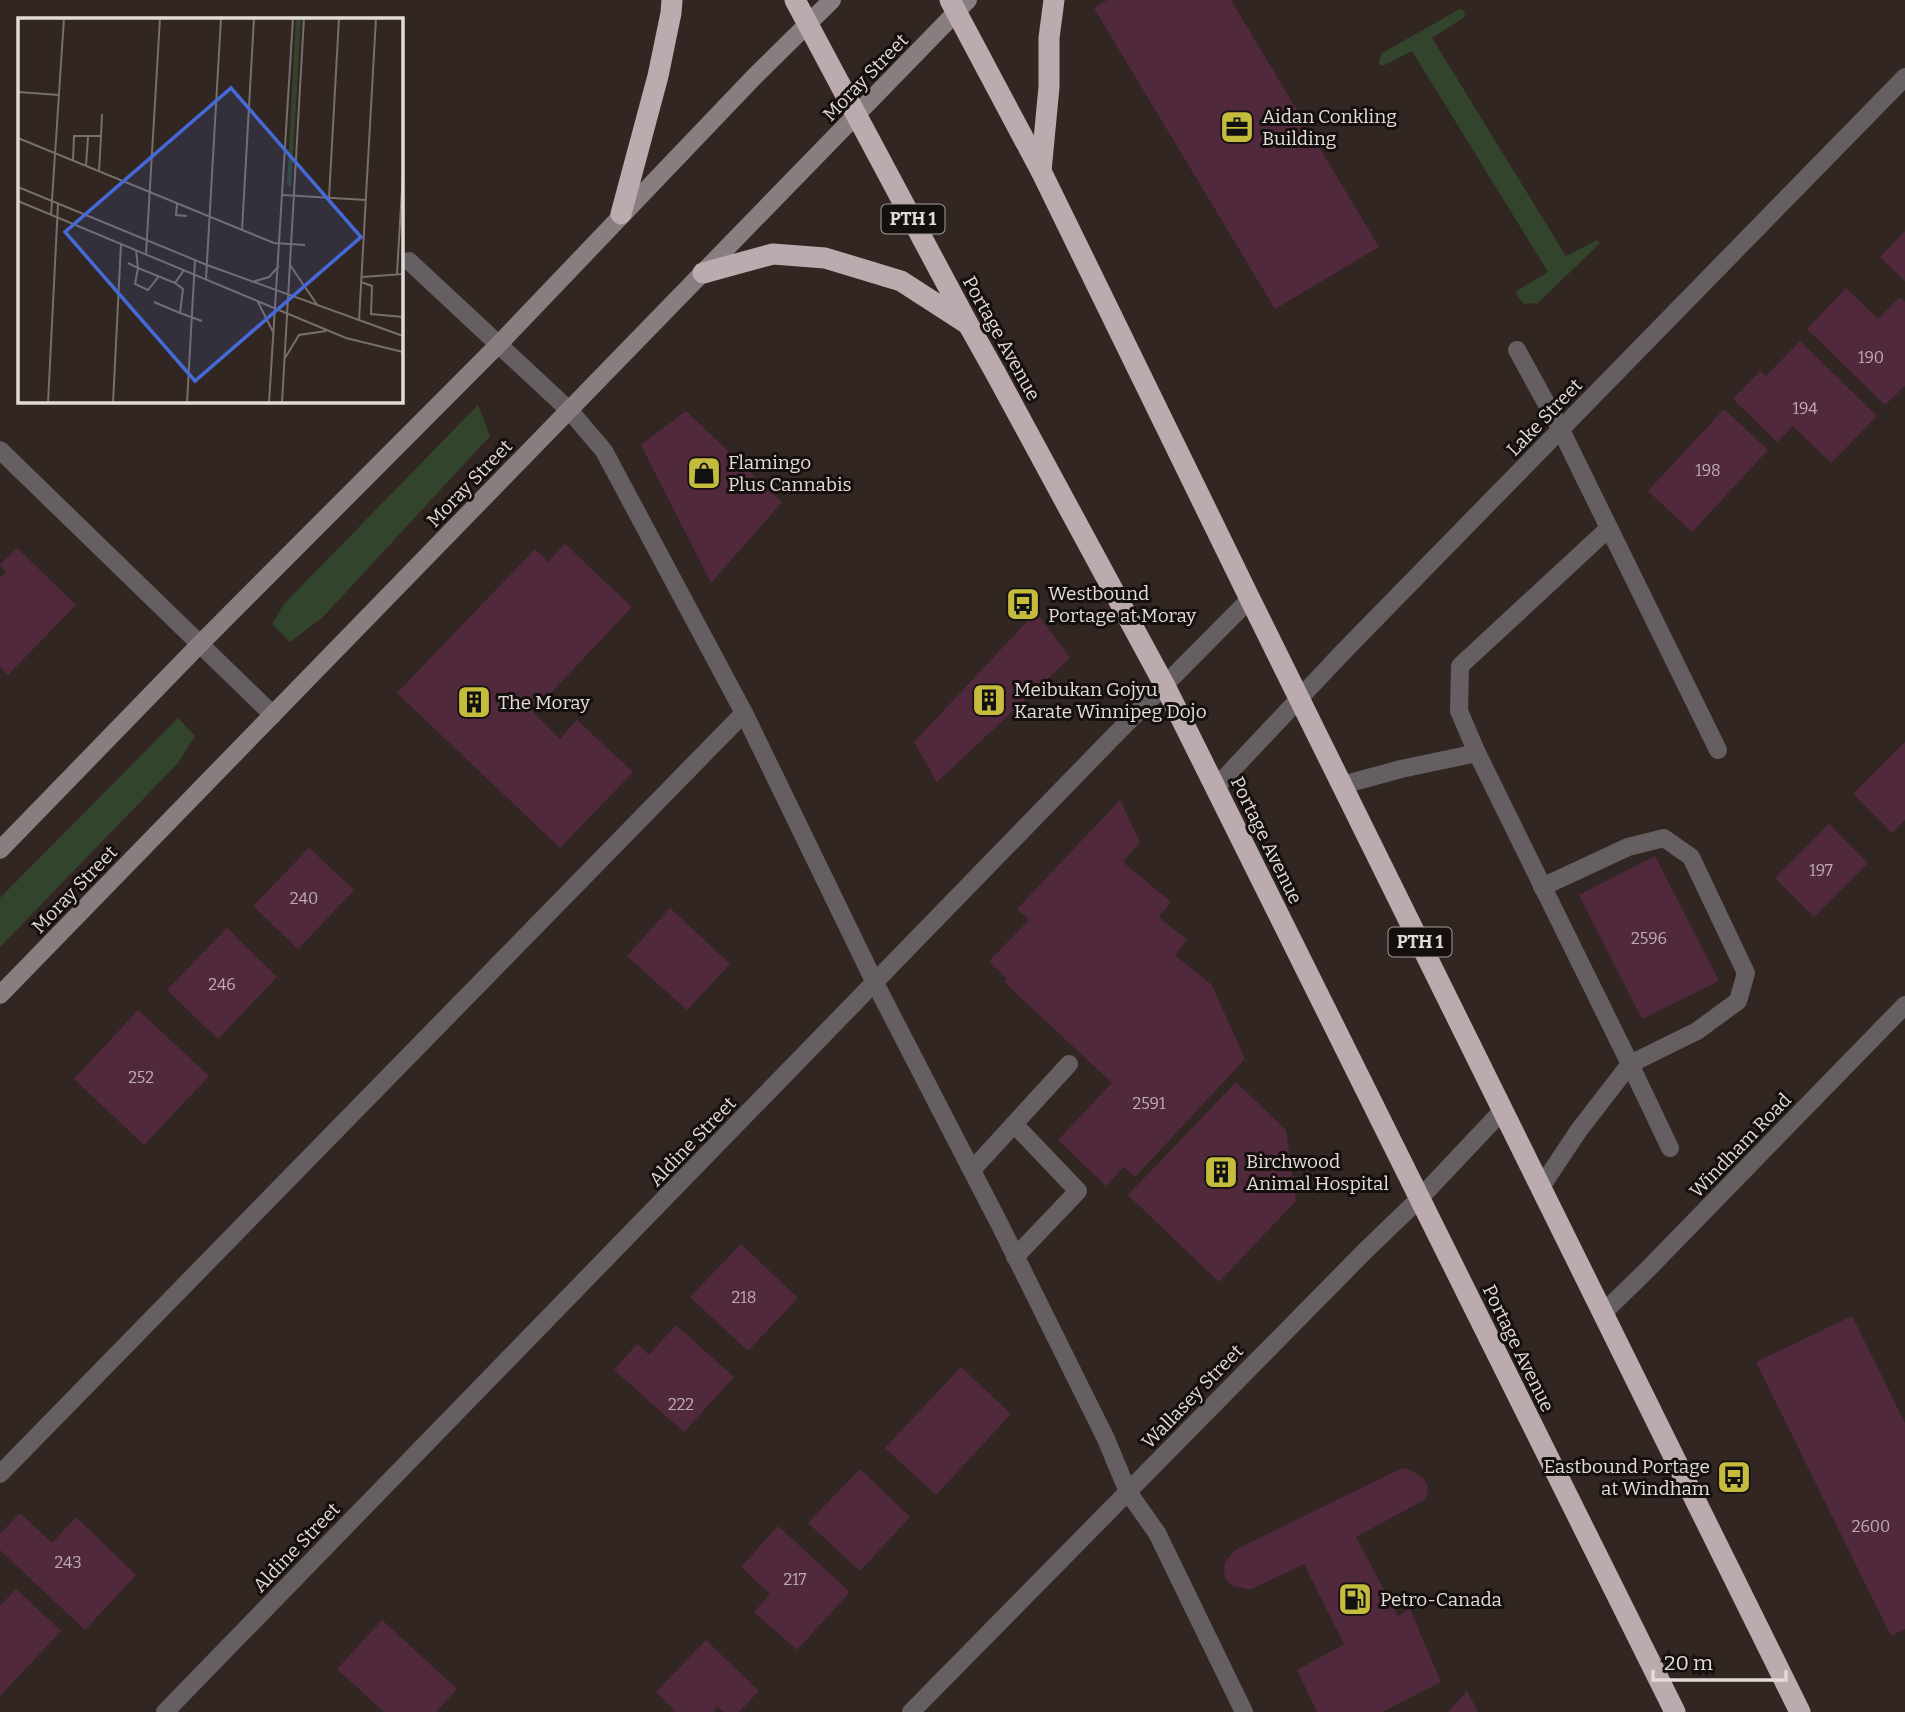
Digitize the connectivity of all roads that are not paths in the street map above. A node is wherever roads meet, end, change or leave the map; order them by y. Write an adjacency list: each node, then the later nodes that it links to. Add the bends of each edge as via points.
1 (672, 0): 10 (highway, via 658,76)
2 (796, 0): 6 (highway, Portage Avenue / PTH 1)
3 (832, 0): 6 (main road)
4 (1054, 0): 9 (highway)
5 (958, 5): 8 (main road, Moray Street); 9 (highway, PTH 1)
6 (808, 24): 8 (highway, Portage Avenue / PTH 1); 10 (main road)
7 (1905, 77): 17 (street, Lake Street)
8 (857, 116): 12 (main road, Moray Street); 13 (highway, Portage Avenue / PTH 1)
9 (1041, 171): 20 (highway, PTH 1)
10 (621, 214): 14 (main road)
11 (409, 261): 14 (street)
12 (703, 273): 13 (highway, via 773,254 825,258 901,281); 16 (main road, Moray Street)
13 (968, 324): 22 (highway, Portage Avenue / PTH 1)
14 (499, 344): 16 (street); 21 (main road)
15 (1517, 350): 17 (street)
16 (570, 411): 24 (street, via 604,451); 25 (main road, Moray Street)
17 (1561, 430): 19 (street); 23 (street, Lake Street)
18 (0, 450): 21 (street)
19 (1609, 527): 26 (street); 27 (street, via 1461,666 1459,711)
20 (1250, 599): 22 (street, Aldine Street); 23 (highway, PTH 1)
21 (200, 644): 25 (street); 30 (main road)
22 (1165, 686): 29 (highway, Portage Avenue / PTH 1); 32 (street, Aldine Street)
23 (1299, 698): 28 (highway, PTH 1); 29 (street, Lake Street)
24 (744, 713): 32 (street); 45 (street)
25 (273, 715): 33 (main road, Moray Street)
26 (1718, 750)
27 (1477, 753): 28 (street); 31 (street)
28 (1342, 785): 37 (highway, PTH 1)
29 (1215, 788): 42 (highway, Portage Avenue / PTH 1)
30 (0, 850)
31 (1542, 887): 36 (street); 36 (street, via 1628,847 1664,838 1692,857 1746,973 1738,1001 1697,1031)
32 (875, 983): 40 (street); 47 (street, Aldine Street)
33 (0, 995)
34 (1905, 1005): 44 (street, Windham Road)
35 (1069, 1064): 38 (street)
36 (1630, 1064): 39 (street); 41 (street)
37 (1503, 1110): 41 (highway, PTH 1); 42 (street, Wallasey Street)
38 (1014, 1124): 40 (street); 43 (street, via 1078,1191)
39 (1670, 1148)
40 (972, 1171): 43 (street)
41 (1541, 1187): 44 (highway, PTH 1)
42 (1420, 1198): 46 (street, Wallasey Street); 50 (highway, Portage Avenue / PTH 1)
43 (1015, 1257): 46 (street)
44 (1603, 1313): 51 (highway, PTH 1)
45 (0, 1474)
46 (1128, 1492): 48 (street, Wallasey Street); 49 (street, via 1157,1533)
47 (164, 1712)
48 (911, 1712)
49 (1244, 1712)
50 (1675, 1712)
51 (1800, 1712)

